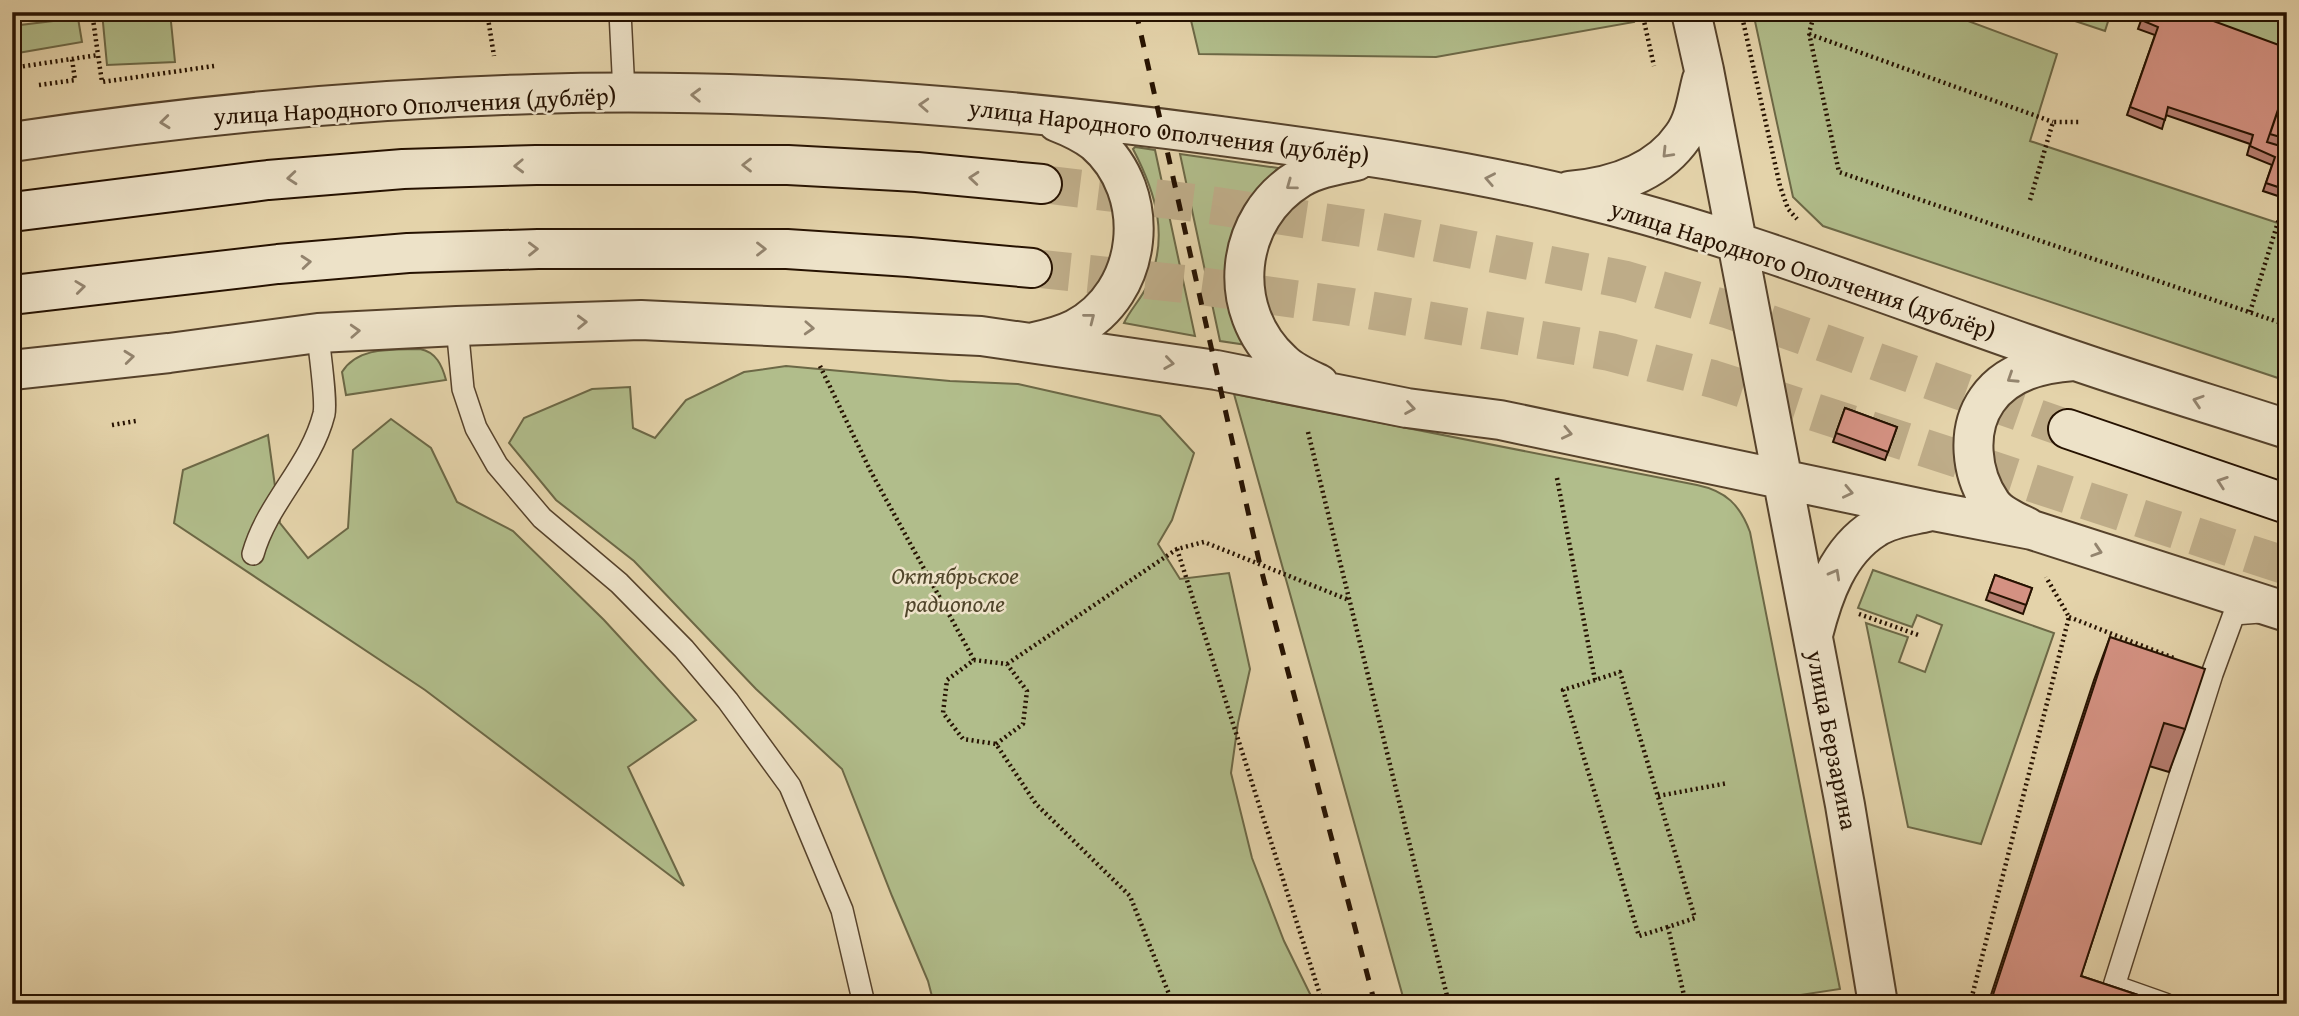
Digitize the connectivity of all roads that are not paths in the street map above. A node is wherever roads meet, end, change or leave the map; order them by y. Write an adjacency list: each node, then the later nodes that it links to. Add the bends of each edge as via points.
1 (620, 12): 4 (lane)
2 (1691, 12): 3 (street)
3 (1704, 70): 9 (street, one-way to 9, via 1684,135 1660,161 1631,179); 11 (street)
4 (624, 93): 5 (street, улица Народного Ополчения (дублёр), one-way to 4, via 976,107); 6 (street, улица Народного Ополчения (дублёр), one-way to 6, via 300,107)
5 (1040, 115): 7 (street, улица Народного Ополчения (дублёр)); 16 (street, one-way to 5, via 1077,328 1108,303 1128,269 1135,230 1128,191 1108,157 1079,131)
6 (12, 142)
7 (1379, 157): 9 (street, улица Народного Ополчения (дублёр), one-way to 7); 19 (street, one-way to 19, via 1318,169 1284,189 1259,219 1245,256 1245,295 1258,333 1283,363)
8 (1042, 184): 10 (street, one-way to 10, via 788,165 416,168 268,180)
9 (1557, 193): 11 (street, улица Народного Ополчения (дублёр))
10 (12, 212)
11 (1736, 242): 17 (street, улица Народного Ополчения (дублёр)); 22 (street, улица Берзарина)
12 (1032, 268): 13 (street, one-way to 12, via 278,264 525,249 787,250)
13 (12, 295)
14 (457, 326): 15 (street, one-way to 14); 16 (street, one-way to 16, via 642,320 981,335); 29 (lane, via 463,389 476,428 497,465 542,518 619,583 684,649 790,786 842,910)
15 (318, 333): 18 (street, one-way to 15); 26 (lane, via 324,412 312,447 259,531)
16 (1028, 343): 19 (street, one-way to 19, via 1216,370)
17 (2076, 361): 21 (street, улица Народного Ополчения (дублёр), one-way to 17); 25 (street, one-way to 25, via 2026,370 1987,398 1978,416 1974,463 1981,483 2005,516)
18 (12, 370)
19 (1342, 396): 22 (street, one-way to 22, via 1500,420)
20 (2068, 429): 23 (street, one-way to 20)
21 (2287, 429)
22 (1781, 478): 24 (street, one-way to 24); 28 (street, улица Берзарина)
23 (2287, 504)
24 (1933, 511): 25 (street); 28 (street, one-way to 24, via 1822,600 1837,568 1856,544 1875,528 1898,518)
25 (2032, 530): 27 (street, one-way to 27)
26 (253, 554)
27 (2283, 611): 31 (lane, via 2234,614 2114,986)
28 (1812, 638): 30 (street, улица Берзарина)
29 (864, 1004)
30 (1878, 1004)
31 (2165, 1004)

